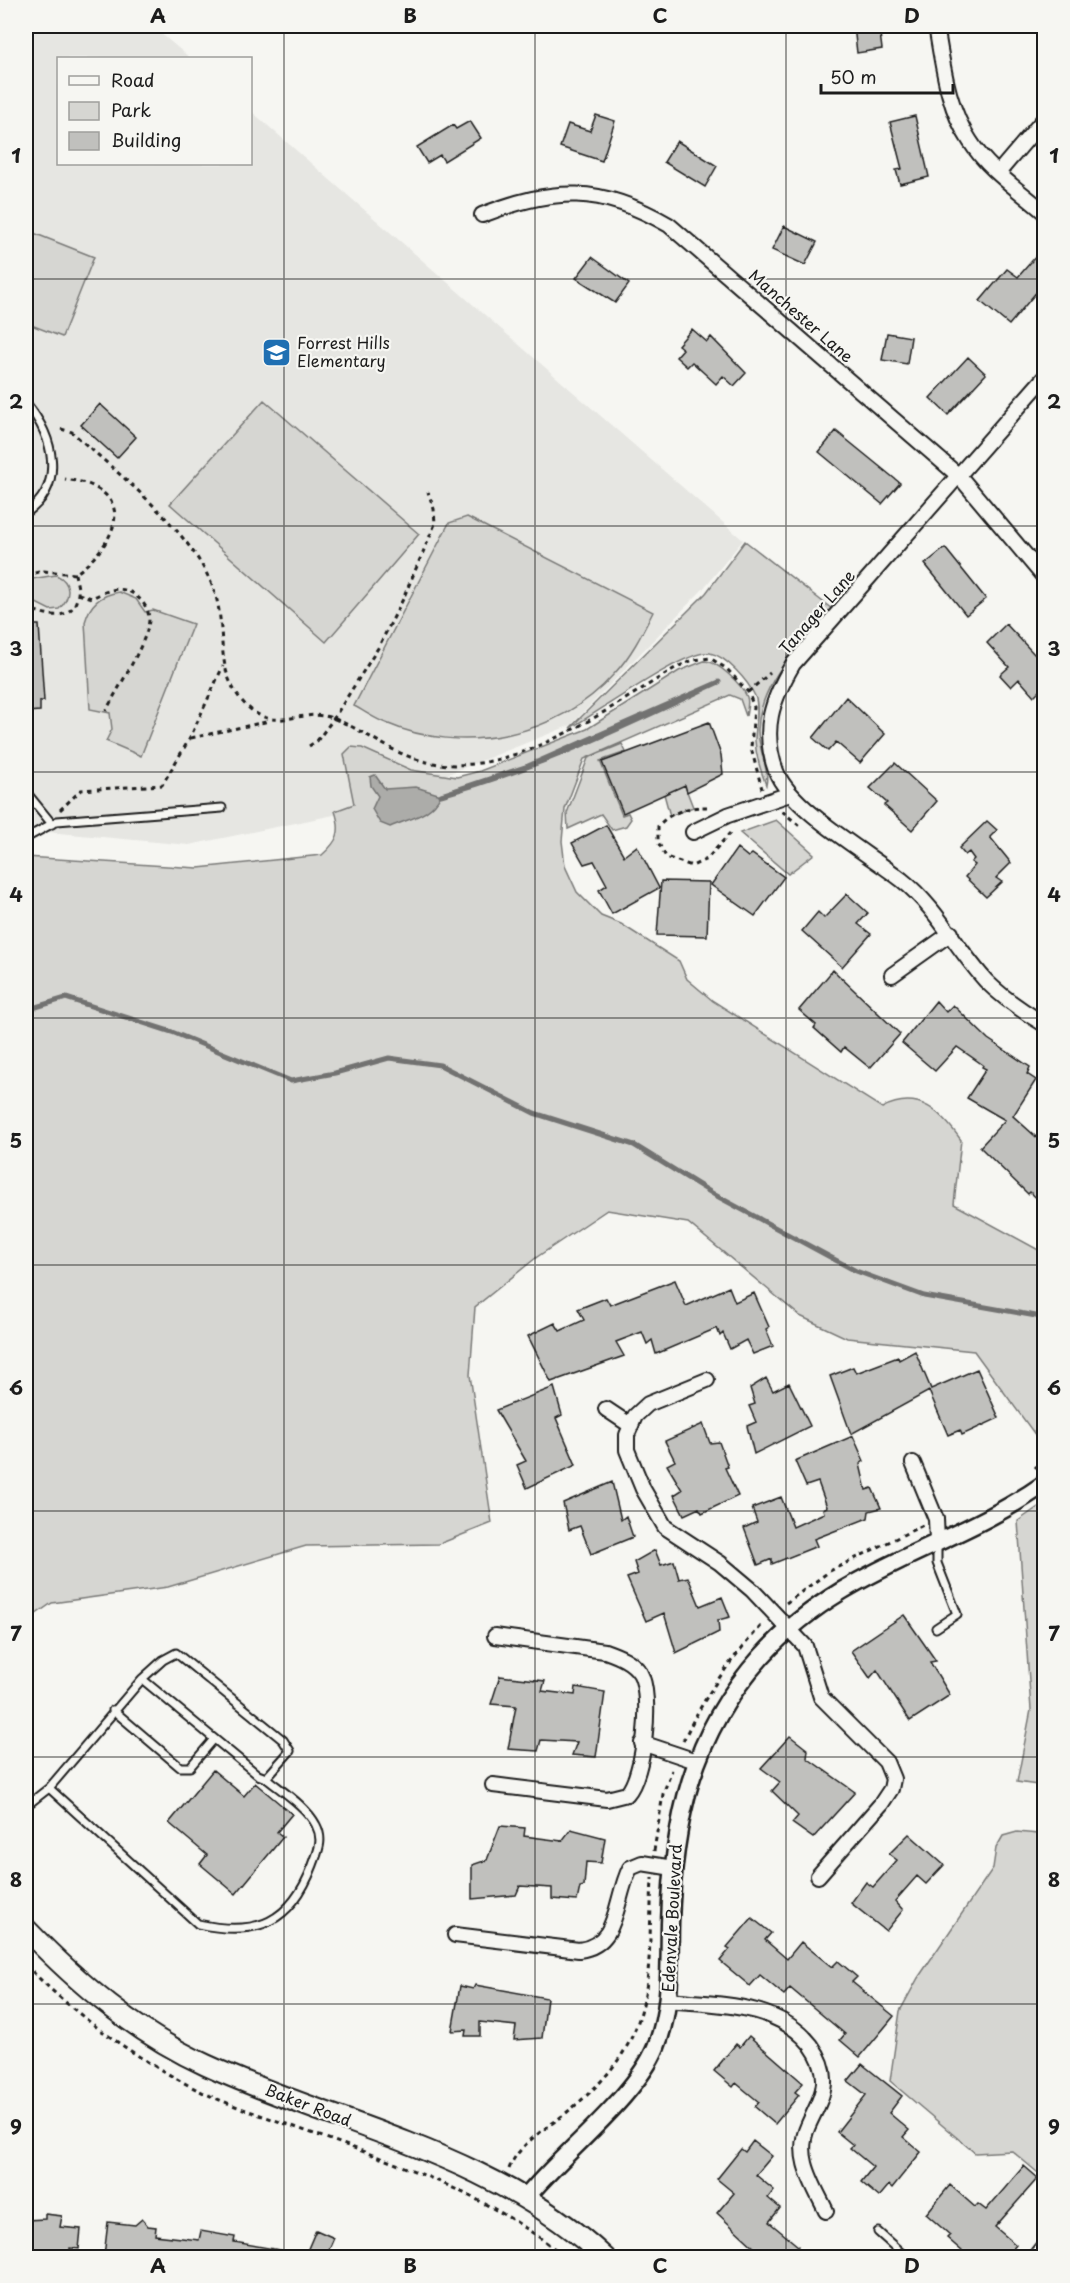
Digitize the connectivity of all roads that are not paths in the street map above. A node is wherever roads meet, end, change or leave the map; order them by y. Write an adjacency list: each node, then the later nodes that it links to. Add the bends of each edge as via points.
1 (936, 26): 3 (street, via 954,111 970,142)
2 (1044, 119): 3 (street)
3 (998, 173): 4 (street)
4 (1044, 212)
5 (482, 215): 8 (street, Manchester Lane, via 541,196 574,194 608,198 640,209 695,246)
6 (1044, 378): 8 (street, Tanager Lane)
7 (26, 403): 9 (lane, via 45,434 51,470 44,498)
8 (960, 477): 10 (street, Manchester Lane); 12 (street, Tanager Lane, via 793,664 781,684 767,736 777,772)
9 (26, 513)
10 (1044, 577)
11 (26, 792): 14 (lane)
12 (790, 794): 15 (street, via 728,815); 17 (street, Tanager Lane, via 903,881)
13 (222, 808): 14 (lane)
14 (54, 823): 16 (lane)
15 (693, 832)
16 (26, 838)
17 (951, 933): 18 (street); 19 (street, Tanager Lane, via 986,981)
18 (892, 975)
19 (1044, 1024)
20 (707, 1380): 22 (street, via 648,1404)
21 (606, 1409): 22 (street)
22 (630, 1425): 27 (street, via 627,1450 665,1527 720,1563)
23 (913, 1463): 25 (street, via 936,1519)
24 (1044, 1484): 25 (street, Edenvale Boulevard, via 1014,1505)
25 (937, 1541): 26 (lane, via 937,1563 957,1614); 27 (street, Edenvale Boulevard, via 838,1591)
26 (936, 1628)
27 (788, 1629): 33 (street, Edenvale Boulevard, via 734,1691); 39 (street, via 805,1646 821,1697 886,1762 893,1779 881,1804)
28 (495, 1636): 32 (street, via 605,1651 631,1663 646,1687 648,1703)
29 (142, 1679): 30 (lane); 31 (lane); 34 (lane, via 176,1653 283,1740 290,1751)
30 (113, 1710): 31 (lane, via 180,1767 190,1767); 36 (lane)
31 (214, 1739): 34 (lane)
32 (642, 1743): 33 (street); 35 (street, via 633,1788 618,1798)
33 (696, 1761): 38 (street, Edenvale Boulevard, via 683,1804)
34 (266, 1778): 36 (lane, via 316,1825 321,1845 308,1878 285,1914 267,1923 228,1930 198,1924)
35 (493, 1785)
36 (50, 1788): 37 (lane)
37 (26, 1806)
38 (673, 1868): 41 (street, via 642,1863 630,1868 606,1939 593,1948 579,1950); 42 (street, Edenvale Boulevard)
39 (819, 1876)
40 (26, 1929): 43 (main road, Baker Road, via 66,1971 107,2005 205,2064 460,2163)
41 (455, 1935)
42 (668, 2000): 43 (street, Edenvale Boulevard, via 655,2049 641,2072); 44 (street, via 759,2011 791,2027 818,2054 824,2083 802,2147 804,2163)
43 (526, 2198): 47 (main road, Baker Road)
44 (826, 2211)
45 (878, 2232): 48 (lane)
46 (1044, 2240): 49 (lane)
47 (605, 2258)
48 (907, 2258)
49 (1030, 2258)

